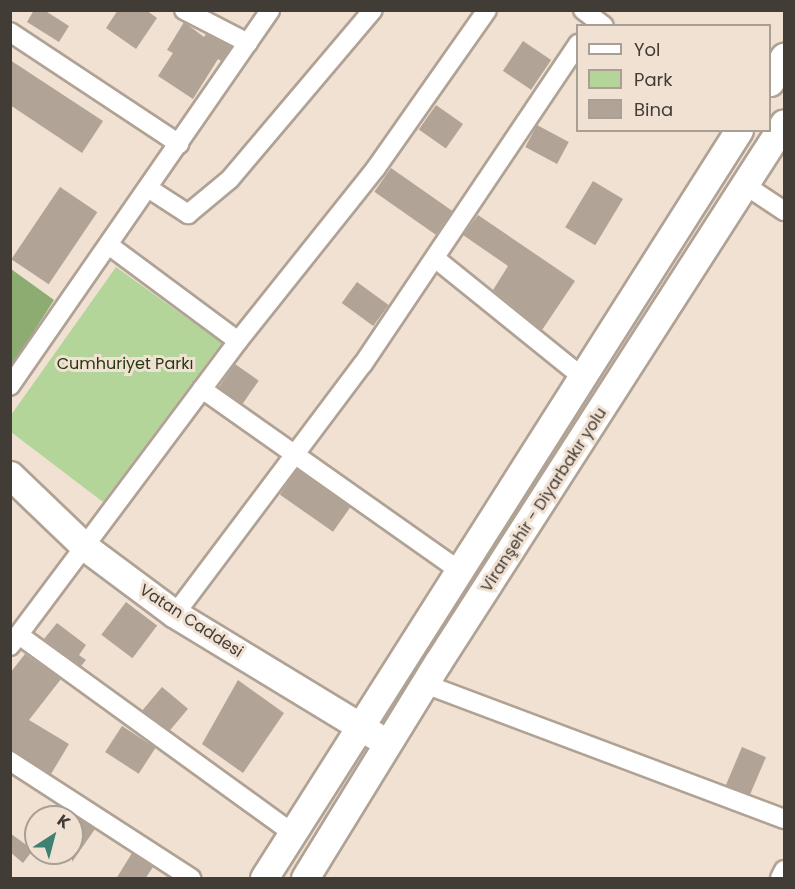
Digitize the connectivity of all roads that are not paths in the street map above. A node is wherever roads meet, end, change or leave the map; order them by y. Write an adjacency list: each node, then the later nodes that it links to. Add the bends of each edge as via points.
1 (184, 10): 6 (street)
2 (270, 10): 6 (street)
3 (373, 10): 14 (street, via 230,179 188,214)
4 (487, 10): 18 (street, via 376,168)
5 (10, 32): 12 (street)
6 (248, 43): 12 (street)
7 (576, 47): 17 (street)
8 (784, 57): 9 (main road)
9 (771, 79)
10 (784, 123): 13 (main road, Viranşehir - Diyarbakır yolu)
11 (738, 132): 19 (main road, Viranşehir - Diyarbakır yolu)
12 (179, 144): 14 (street)
13 (745, 185): 15 (street); 28 (main road, Viranşehir - Diyarbakır yolu)
14 (148, 188): 16 (street)
15 (784, 211)
16 (110, 246): 18 (street); 20 (street)
17 (436, 259): 19 (street); 22 (street)
18 (238, 341): 21 (street)
19 (581, 376): 25 (main road, Viranşehir - Diyarbakır yolu)
20 (10, 387)
21 (202, 389): 22 (street); 24 (street)
22 (295, 456): 25 (street); 26 (street)
23 (10, 475): 24 (main road, Vatan Caddesi)
24 (85, 547): 26 (main road, Vatan Caddesi); 27 (street)
25 (460, 571): 29 (main road, Viranşehir - Diyarbakır yolu)
26 (175, 614): 29 (main road, Vatan Caddesi)
27 (15, 640): 33 (street)
28 (425, 684): 30 (main road, Viranşehir - Diyarbakır yolu); 32 (street)
29 (360, 726): 30 (main road, Vatan Caddesi); 33 (main road, Viranşehir - Diyarbakır yolu)
30 (388, 743): 37 (main road, Viranşehir - Diyarbakır yolu)
31 (10, 761): 35 (street)
32 (784, 819)
33 (293, 833): 36 (main road, Viranşehir - Diyarbakır yolu)
34 (784, 870): 38 (street)
35 (191, 879)
36 (264, 879)
37 (305, 879)
38 (780, 879)

